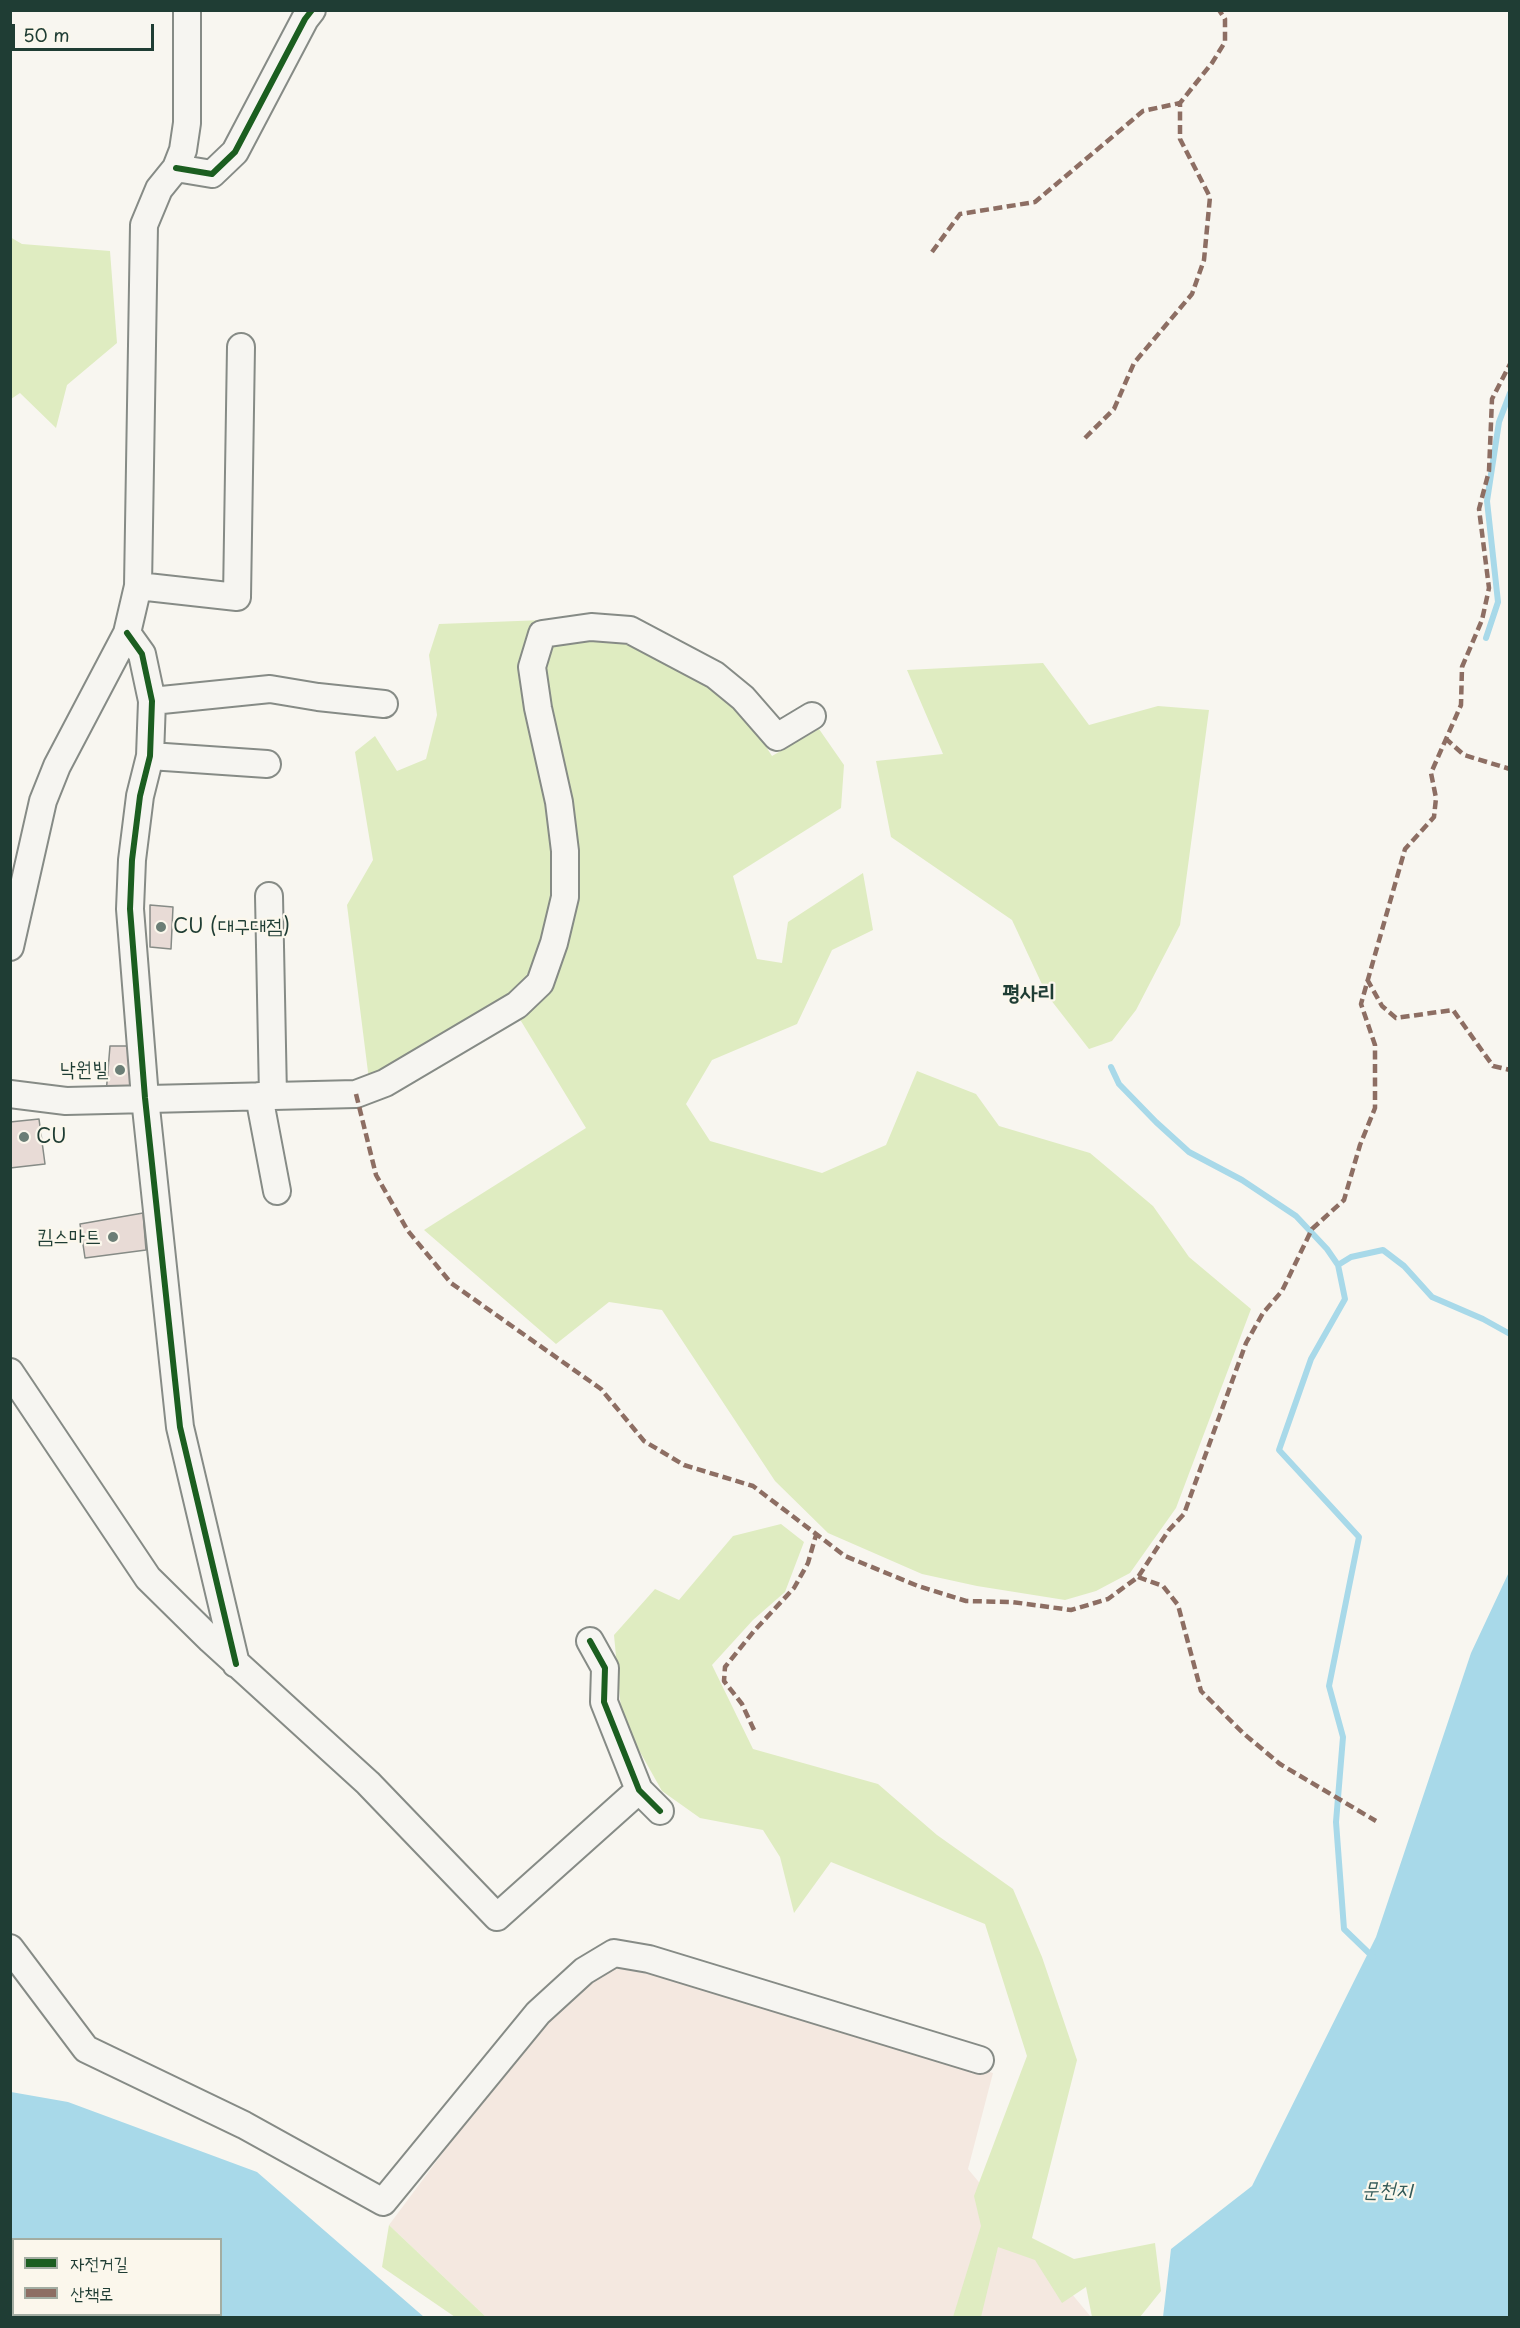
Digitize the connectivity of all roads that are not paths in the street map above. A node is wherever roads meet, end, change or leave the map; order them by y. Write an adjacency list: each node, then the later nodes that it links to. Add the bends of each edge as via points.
1 (187, 10): 3 (street, via 187,123)
2 (312, 10): 3 (street, via 235,152 212,174)
3 (176, 168): 5 (street, via 159,189 144,225)
4 (241, 347): 5 (street, via 237,597)
5 (138, 586): 6 (street)
6 (127, 633): 7 (street, via 142,654); 13 (street, via 57,766 43,801)
7 (152, 701): 8 (street, via 270,689); 10 (street)
8 (384, 704)
9 (812, 716): 15 (street, via 777,737 743,698 715,675 630,630 591,627 542,634 532,667 566,851 565,897 540,983 518,1005 385,1083 356,1094)
10 (150, 756): 11 (street); 16 (street, via 140,796 130,909)
11 (267, 764)
12 (269, 896): 15 (street)
13 (10, 947)
14 (10, 1094): 16 (street, via 66,1101)
15 (266, 1096): 16 (street); 17 (street)
16 (145, 1098): 20 (street, via 180,1426)
17 (277, 1191)
18 (10, 1372): 20 (street, via 148,1578)
19 (590, 1641): 21 (street, via 605,1668 604,1702)
20 (236, 1664): 21 (street, via 368,1783 496,1917)
21 (639, 1790): 22 (street)
22 (660, 1811)
23 (10, 1948): 24 (street, via 86,2049 244,2125 383,2202 538,2013 584,1971 614,1953 649,1959)
24 (980, 2060)

